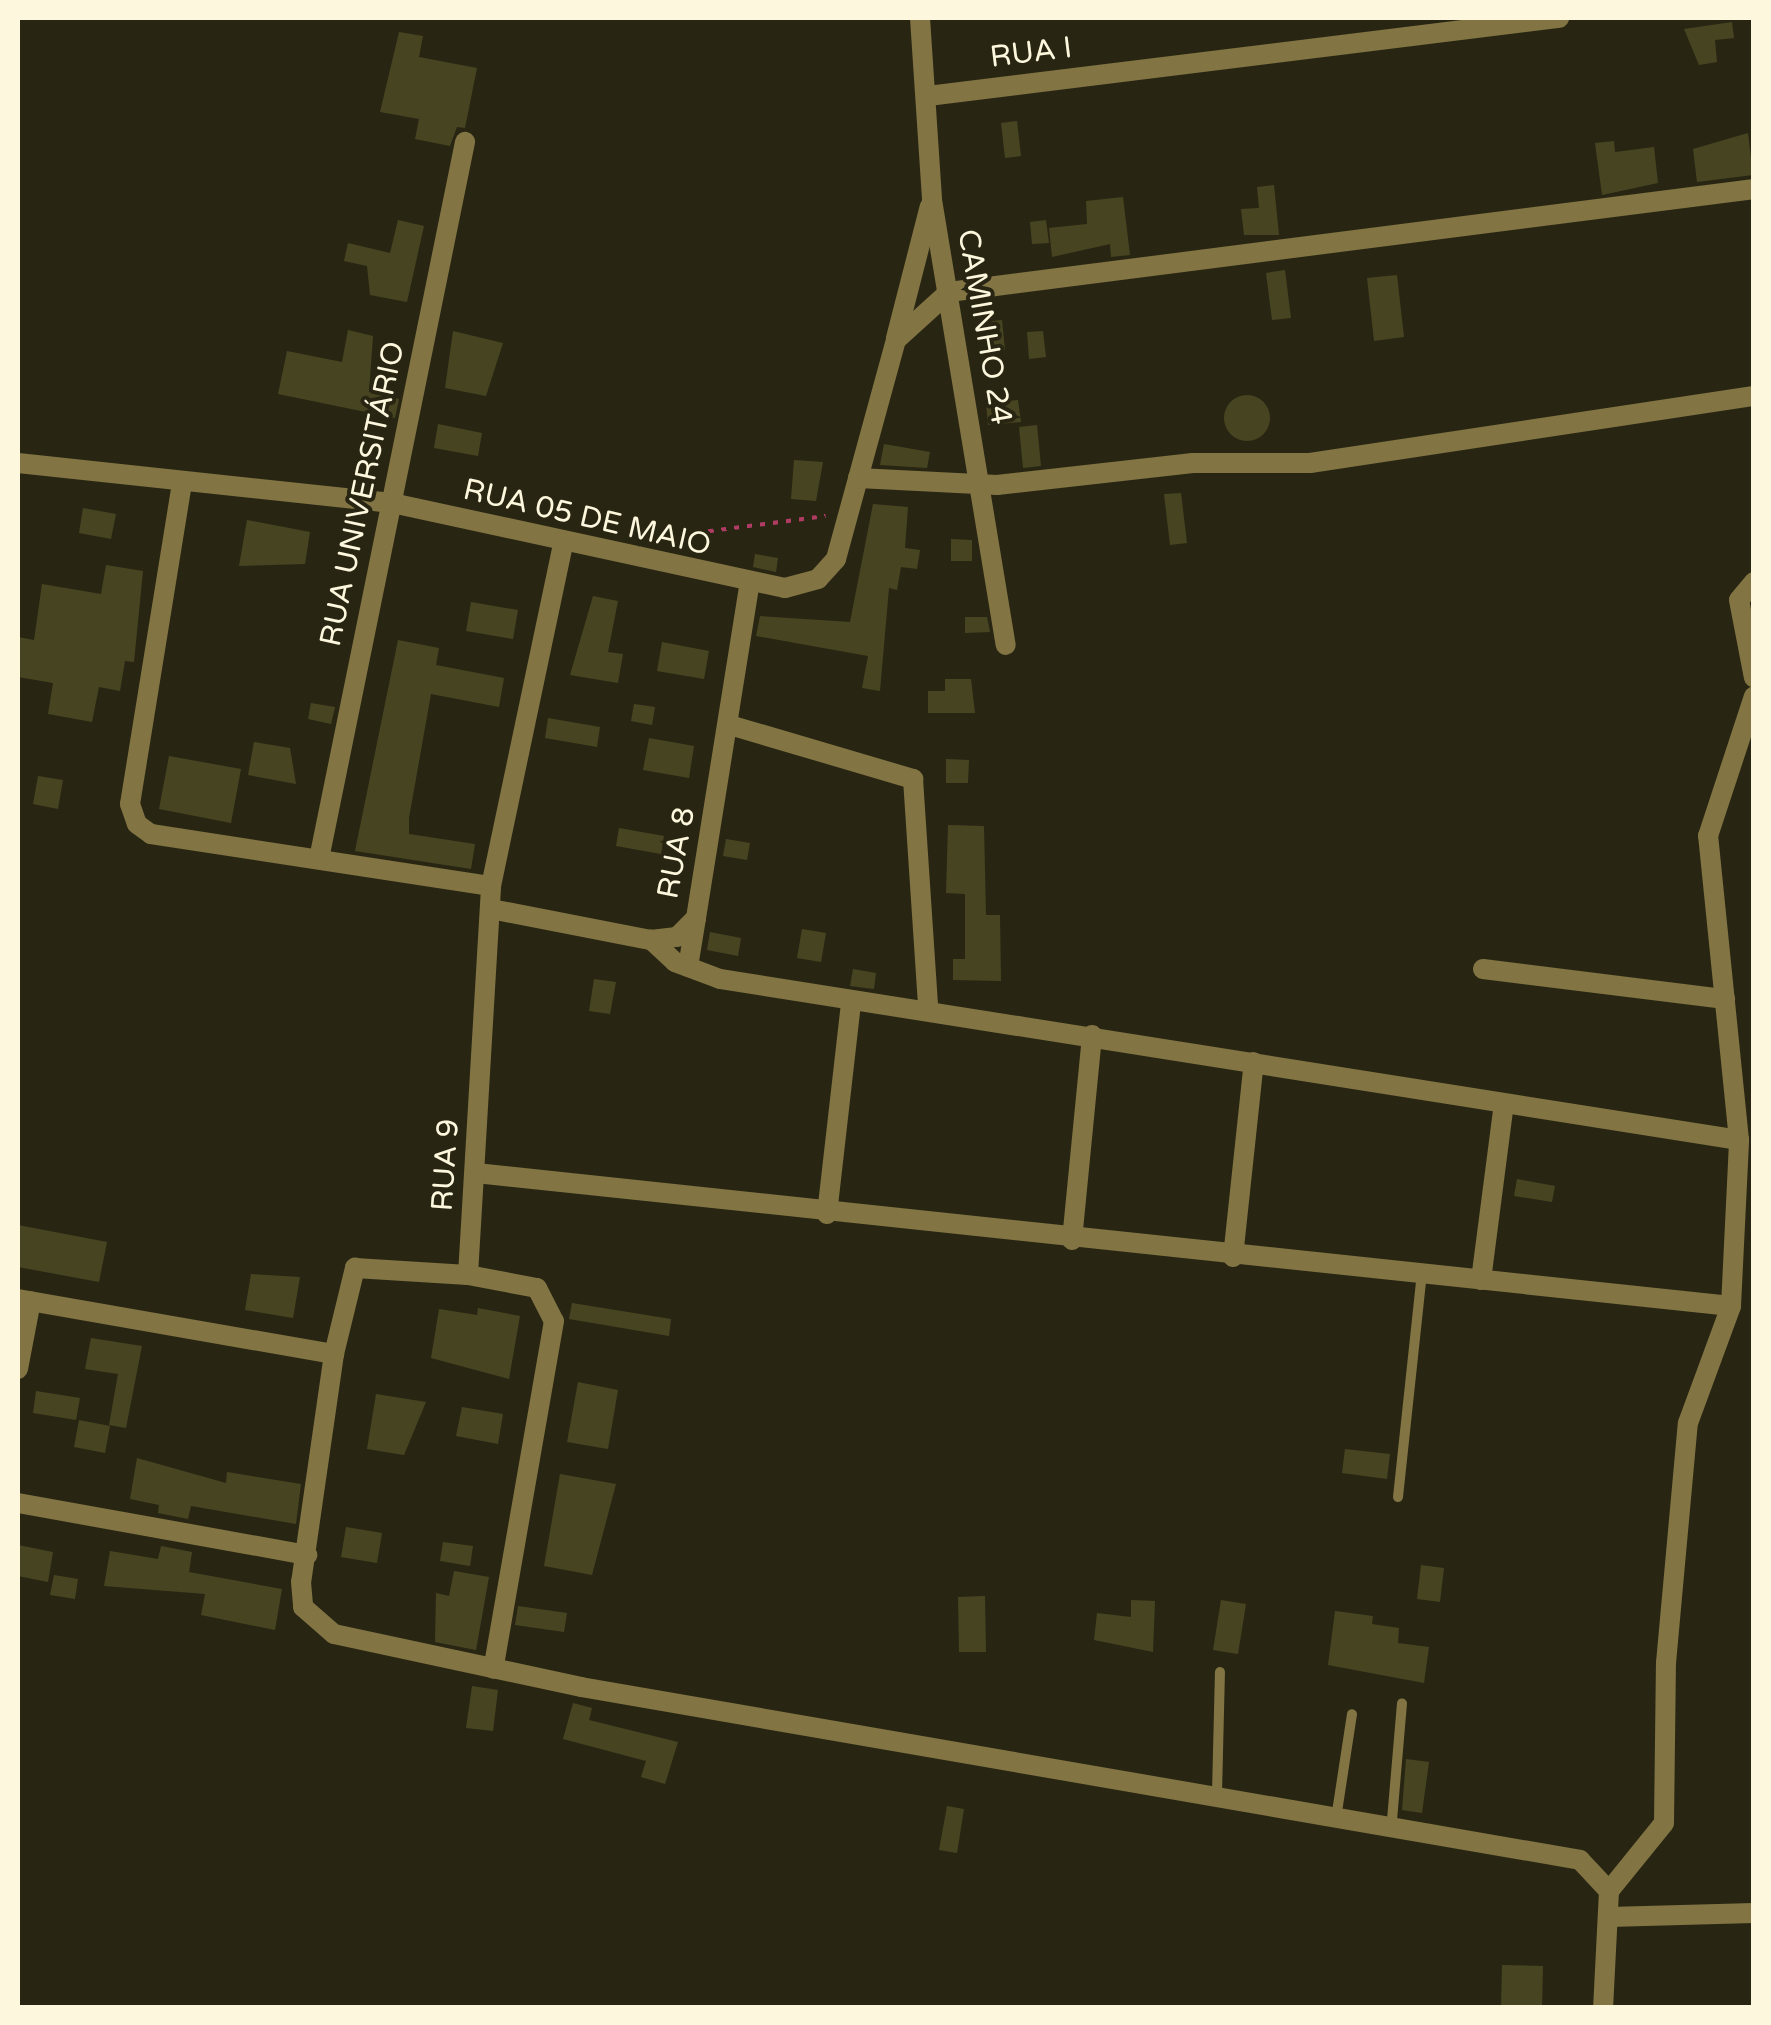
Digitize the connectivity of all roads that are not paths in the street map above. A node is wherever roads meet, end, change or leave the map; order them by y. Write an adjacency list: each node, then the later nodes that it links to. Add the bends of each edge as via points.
1 (920, 18): 3 (street, CAMINHO 24)
2 (1559, 18): 3 (street, RUA I)
3 (928, 96): 6 (street, CAMINHO 24)
4 (466, 142): 14 (street, RUA UNIVERSITÁRIO)
5 (1754, 189): 7 (street)
6 (932, 200): 7 (street, CAMINHO 24); 8 (street, RUA 05 DE MAIO)
7 (949, 292): 8 (street); 12 (street, CAMINHO 24)
8 (896, 340): 11 (street, RUA 05 DE MAIO)
9 (1754, 396): 12 (street, via 1310,463)
10 (18, 463): 13 (street, RUA 05 DE MAIO)
11 (858, 478): 12 (street); 17 (street, RUA 05 DE MAIO, via 836,559 818,579)
12 (979, 479): 18 (street, CAMINHO 24)
13 (182, 483): 14 (street, RUA 05 DE MAIO); 22 (street, via 132,816 151,834)
14 (392, 503): 15 (street, RUA 05 DE MAIO); 22 (street, RUA UNIVERSITÁRIO)
15 (564, 541): 17 (street, RUA 05 DE MAIO); 23 (street, RUA 9)
16 (1754, 582): 19 (street, via 1739,600)
17 (749, 588): 21 (street, RUA 8)
18 (1006, 645)
19 (1754, 678)
20 (1754, 696): 29 (street, via 1708,836)
21 (733, 726): 25 (street, RUA 8); 31 (street, via 913,779)
22 (319, 859): 23 (street)
23 (491, 886): 24 (street, RUA 9)
24 (491, 910): 26 (street, RUA 8); 36 (street, RUA 9)
25 (696, 918): 26 (street, RUA 8, via 676,936); 27 (street)
26 (651, 940): 27 (street)
27 (688, 967): 30 (street)
28 (1483, 969): 29 (street)
29 (1724, 1000): 35 (street)
30 (851, 1002): 31 (street); 37 (street)
31 (928, 1007): 32 (street)
32 (1092, 1035): 33 (street); 38 (street)
33 (1254, 1062): 34 (street); 39 (street)
34 (1504, 1103): 35 (street); 42 (street)
35 (1739, 1140): 44 (street)
36 (476, 1173): 37 (street); 40 (street, RUA 9)
37 (827, 1214): 38 (street)
38 (1072, 1240): 39 (street)
39 (1233, 1257): 41 (street)
40 (468, 1275): 45 (street, via 356,1268); 50 (street, via 537,1288 554,1321)
41 (1422, 1280): 42 (street); 47 (lane)
42 (1480, 1280): 44 (street)
43 (24, 1300): 45 (street); 46 (street)
44 (1731, 1306): 57 (street, via 1688,1424 1666,1663 1664,1823)
45 (334, 1354): 49 (street)
46 (18, 1369)
47 (1398, 1497)
48 (18, 1503): 49 (street)
49 (306, 1555): 50 (street, via 301,1596 320,1626)
50 (494, 1670): 54 (street)
51 (1220, 1672): 54 (lane)
52 (1402, 1704): 56 (lane)
53 (1352, 1714): 55 (lane)
54 (1217, 1793): 55 (street)
55 (1337, 1812): 56 (street)
56 (1392, 1820): 57 (street, via 1580,1860)
57 (1609, 1891): 59 (street)
58 (1754, 1913): 59 (street)
59 (1609, 1917): 60 (street)
60 (1602, 2008)

